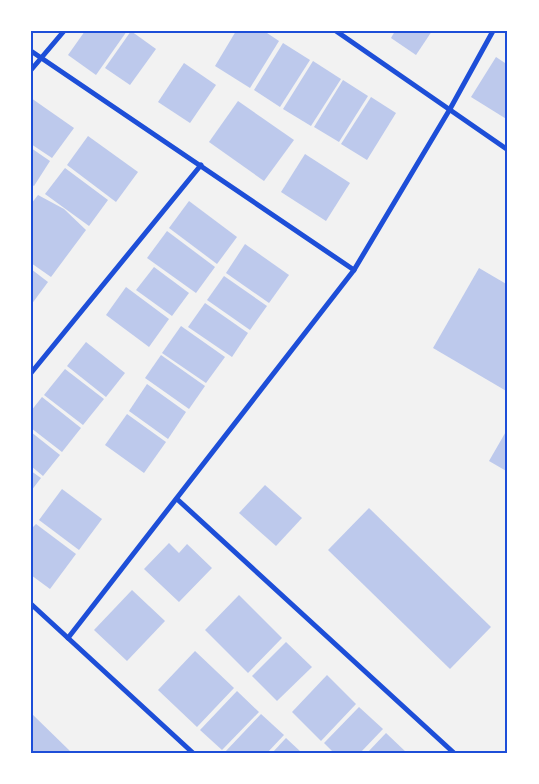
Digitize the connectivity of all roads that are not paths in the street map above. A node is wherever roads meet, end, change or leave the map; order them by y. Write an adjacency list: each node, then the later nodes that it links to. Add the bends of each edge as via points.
1 (64, 31): 5 (street)
2 (336, 31): 7 (street)
3 (493, 31): 7 (street)
4 (31, 51): 5 (street)
5 (42, 58): 6 (street); 9 (street)
6 (31, 70)
7 (450, 109): 8 (street); 10 (street)
8 (508, 150)
9 (201, 165): 10 (street); 11 (street)
10 (354, 270): 12 (street)
11 (31, 372)
12 (177, 499): 14 (street); 16 (street)
13 (31, 604): 14 (street)
14 (68, 638): 15 (street)
15 (193, 753)
16 (454, 753)

